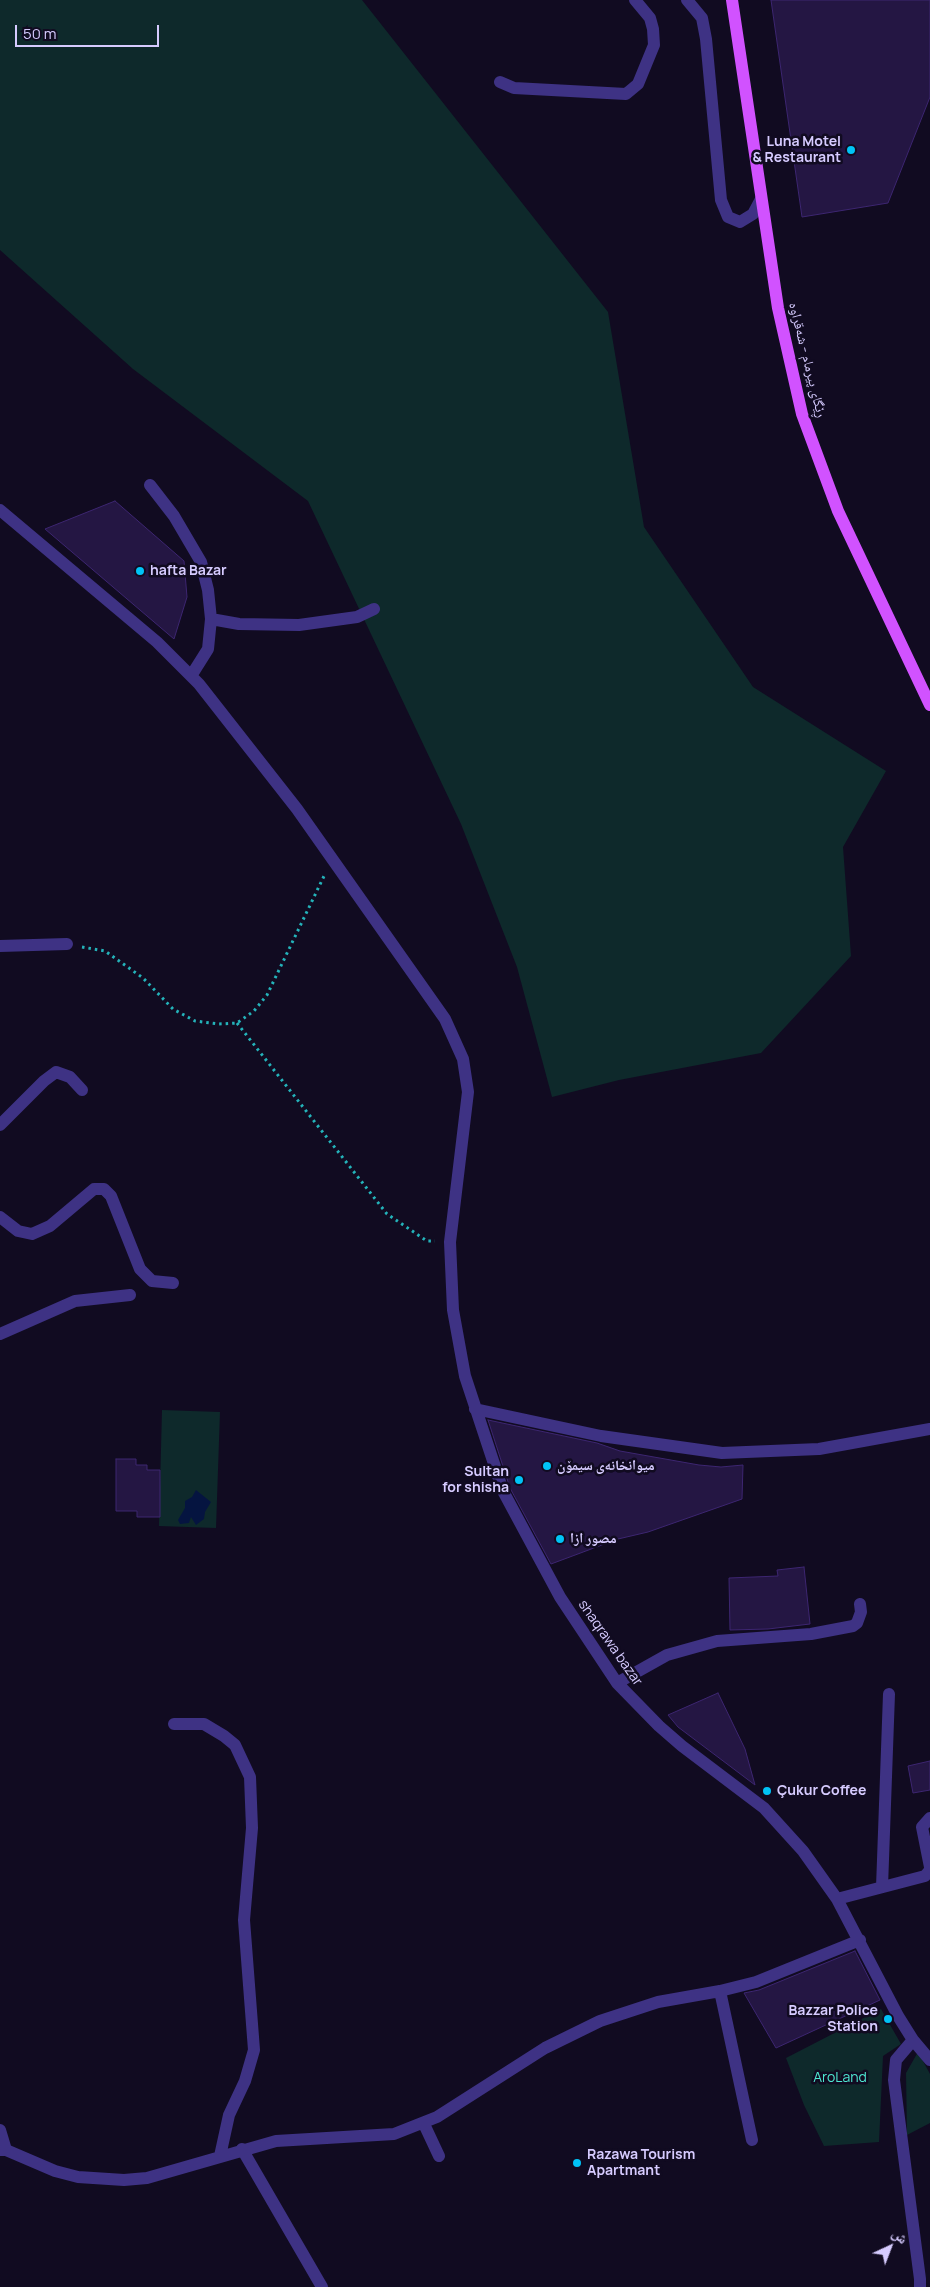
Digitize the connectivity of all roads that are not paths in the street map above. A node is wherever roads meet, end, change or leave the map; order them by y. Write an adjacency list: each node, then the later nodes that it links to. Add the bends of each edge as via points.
1 (635, 0): 4 (street, via 650,18 654,44 638,84 626,94 514,88)
2 (687, 0): 5 (street, via 702,18 706,39 721,200 728,217 740,222 753,214)
3 (732, 0): 5 (main road, ڕێگای پیرمام - شەقراوە)
4 (500, 82)
5 (762, 199): 11 (main road, ڕێگای پیرمام - شەقراوە, via 778,308 802,414 838,511)
6 (150, 485): 9 (street, via 174,516 202,562)
7 (0, 510): 10 (street, shaqrawa bazar, via 157,642)
8 (374, 609): 9 (street, via 358,617 300,625 239,624)
9 (211, 619): 10 (street, via 208,649)
10 (191, 676): 20 (street, shaqrawa bazar, via 297,809 445,1019 463,1059 468,1092 450,1242 453,1310)
11 (930, 705)
12 (67, 944): 13 (street)
13 (0, 946)
14 (82, 1090): 15 (street, via 70,1077 56,1072)
15 (0, 1125)
16 (0, 1217): 17 (street, via 18,1231 32,1234 50,1226 94,1189 104,1189 111,1196 140,1269 152,1281)
17 (173, 1283)
18 (130, 1295): 19 (street, via 75,1301)
19 (0, 1334)
20 (475, 1409): 21 (street, via 601,1436 722,1453 818,1449); 23 (street, shaqrawa bazar, via 503,1491 560,1597)
21 (930, 1429)
22 (860, 1604): 23 (street, via 861,1612 853,1626 811,1634 717,1641 667,1655)
23 (617, 1683): 29 (street, shaqrawa bazar, via 676,1741 764,1808 803,1851)
24 (889, 1694): 28 (street)
25 (174, 1724): 39 (street, via 204,1724 224,1736 235,1745 250,1776 252,1828 244,1920 254,2050 245,2081 229,2115)
26 (930, 1818): 27 (street, via 922,1827)
27 (930, 1868): 28 (street, via 925,1876)
28 (882, 1887): 29 (street)
29 (837, 1899): 30 (street, shaqrawa bazar)
30 (860, 1940): 31 (street, via 793,1969); 32 (street, shaqrawa bazar, via 884,1992)
31 (720, 1991): 34 (street, via 629,2010 579,2030); 36 (street)
32 (913, 2040): 33 (street, shaqrawa bazar); 42 (street, via 896,2060 894,2080)
33 (930, 2060)
34 (424, 2124): 37 (street, via 394,2134 294,2139); 40 (street)
35 (0, 2130): 38 (street)
36 (752, 2140)
37 (242, 2149): 39 (street); 41 (street)
38 (3, 2150): 39 (street, via 55,2171 101,2180 147,2178)
39 (220, 2156)
40 (439, 2156)
41 (322, 2287)
42 (920, 2287)

